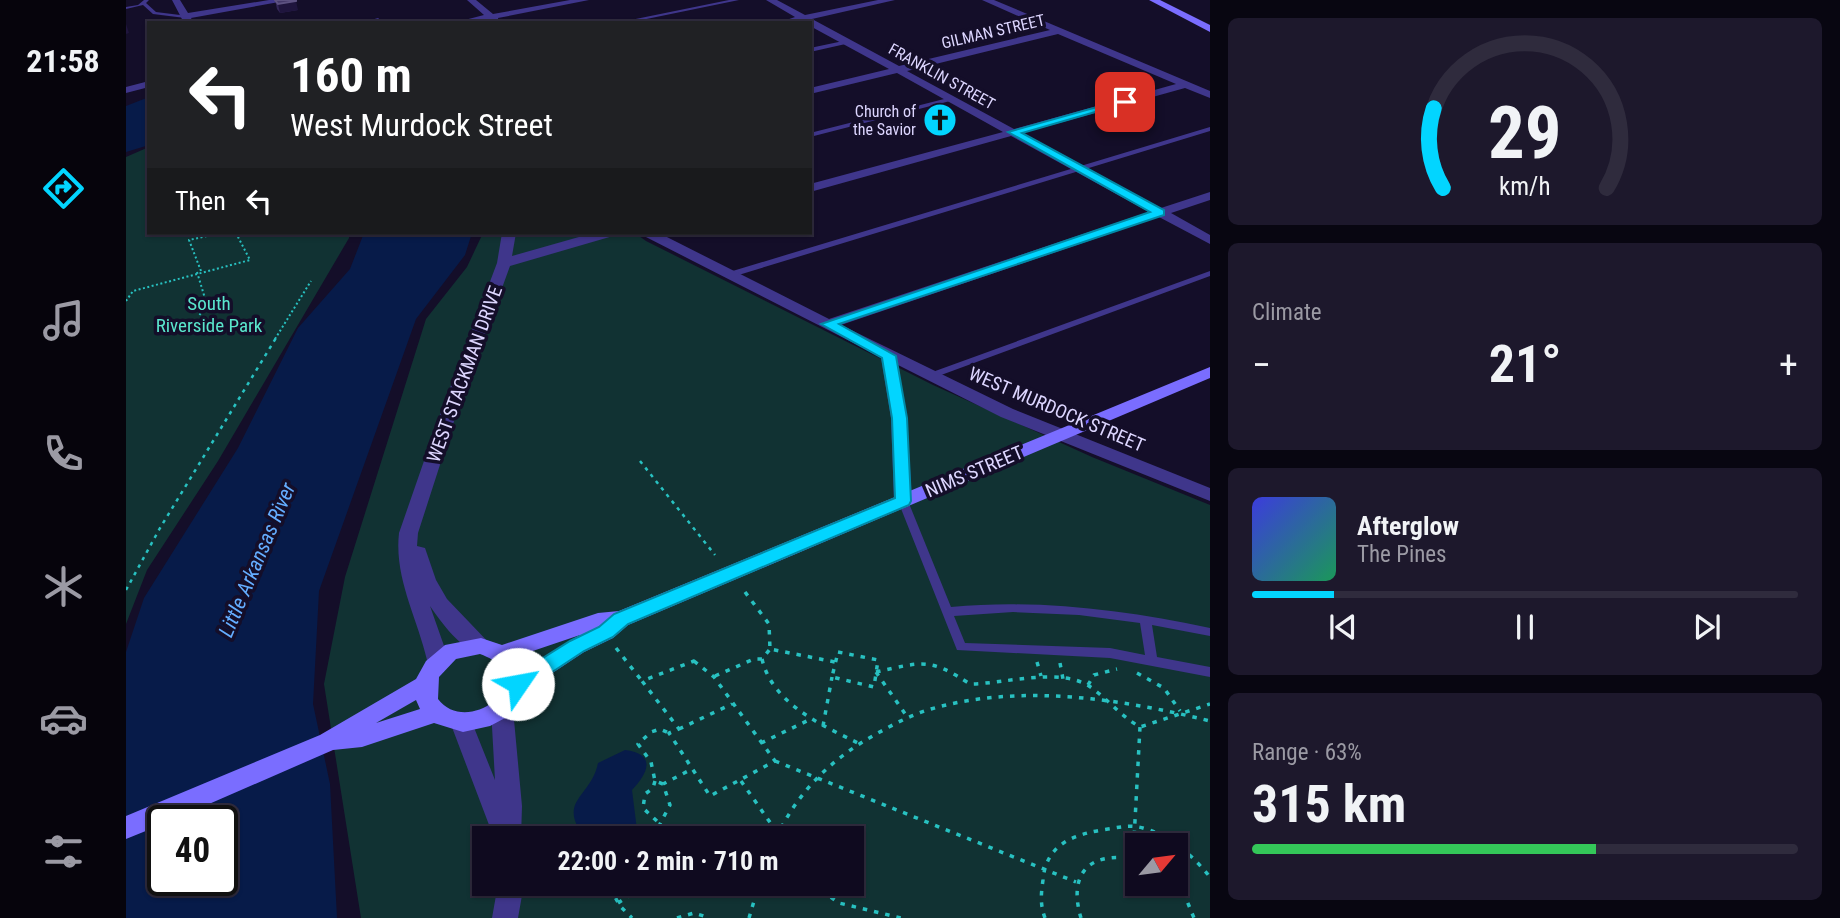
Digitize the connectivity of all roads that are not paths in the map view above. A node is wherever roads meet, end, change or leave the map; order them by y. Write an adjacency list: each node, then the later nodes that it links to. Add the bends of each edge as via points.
1 (176, 0): 13 (street)
2 (286, 0): 13 (street)
3 (471, 0): 14 (street)
4 (585, 0): 14 (street)
5 (737, 0): 15 (lane)
6 (770, 0): 12 (street, FRANKLIN STREET)
7 (891, 0): 12 (street)
8 (986, 0): 20 (street)
9 (1153, 0): 19 (street)
10 (145, 2): 11 (lane); 13 (lane, via 155,13)
11 (126, 8)
12 (804, 18): 16 (street); 17 (street, FRANKLIN STREET)
13 (187, 20)
14 (495, 20)
15 (628, 21)
16 (791, 21)
17 (810, 21)
18 (812, 22): 21 (street, FRANKLIN STREET)
19 (1210, 29)
20 (1059, 31): 23 (street, GILMAN STREET); 25 (street)
21 (848, 42): 22 (lane); 23 (street, FRANKLIN STREET)
22 (812, 50)
23 (898, 70): 27 (street, GILMAN STREET); 29 (street, FRANKLIN STREET)
24 (147, 85): 26 (street)
25 (1186, 85): 28 (street); 31 (street)
26 (126, 90)
27 (812, 90)
28 (1210, 95)
29 (952, 99): 31 (street, FRANKLIN STREET); 32 (lane)
30 (1210, 129): 33 (lane)
31 (1013, 132): 33 (street, FRANKLIN STREET); 34 (street)
32 (812, 134)
33 (1080, 169): 36 (street, FRANKLIN STREET); 43 (lane)
34 (812, 187)
35 (1210, 196): 36 (street)
36 (1160, 213): 40 (street, FRANKLIN STREET); 44 (street)
37 (509, 235): 41 (street, WEST STACKMAN DRIVE)
38 (600, 235): 41 (street)
39 (654, 235): 43 (street, WEST MURDOCK STREET)
40 (1210, 240)
41 (504, 263): 51 (street, WEST STACKMAN DRIVE)
42 (1210, 273): 47 (lane)
43 (729, 275): 44 (street, WEST MURDOCK STREET)
44 (828, 324): 45 (street, WEST MURDOCK STREET)
45 (889, 356): 47 (street, WEST MURDOCK STREET); 50 (street, via 899,418)
46 (1210, 372): 48 (street, NIMS STREET)
47 (930, 376): 48 (street, WEST MURDOCK STREET)
48 (1058, 435): 49 (street, WEST MURDOCK STREET); 50 (street, NIMS STREET)
49 (1210, 495)
50 (903, 501): 52 (lane); 53 (street, NIMS STREET)
51 (416, 515): 56 (street, WEST STACKMAN DRIVE, via 419,565 428,585 463,632); 59 (street, WEST STACKMAN DRIVE, via 407,530 405,548)
52 (947, 612): 54 (lane, via 1069,610); 58 (lane, via 961,647 1082,651)
53 (621, 619): 57 (street, NIMS STREET, via 598,621); 61 (street, NIMS STREET)
54 (1145, 619): 55 (lane); 58 (lane)
55 (1210, 632)
56 (481, 646): 57 (street); 59 (street, via 451,652)
57 (503, 653): 61 (street, via 512,661)
58 (1151, 659): 60 (lane)
59 (438, 660): 62 (street)
60 (1210, 672)
61 (518, 684): 63 (street)
62 (424, 685): 64 (street); 66 (street)
63 (502, 709): 65 (street); 68 (street, via 500,733)
64 (436, 713): 65 (street); 66 (street, via 362,737)
65 (461, 722): 67 (street)
66 (328, 742): 69 (street)
67 (503, 826)
68 (510, 826)
69 (126, 828)
70 (509, 896): 71 (street)
71 (505, 918)

